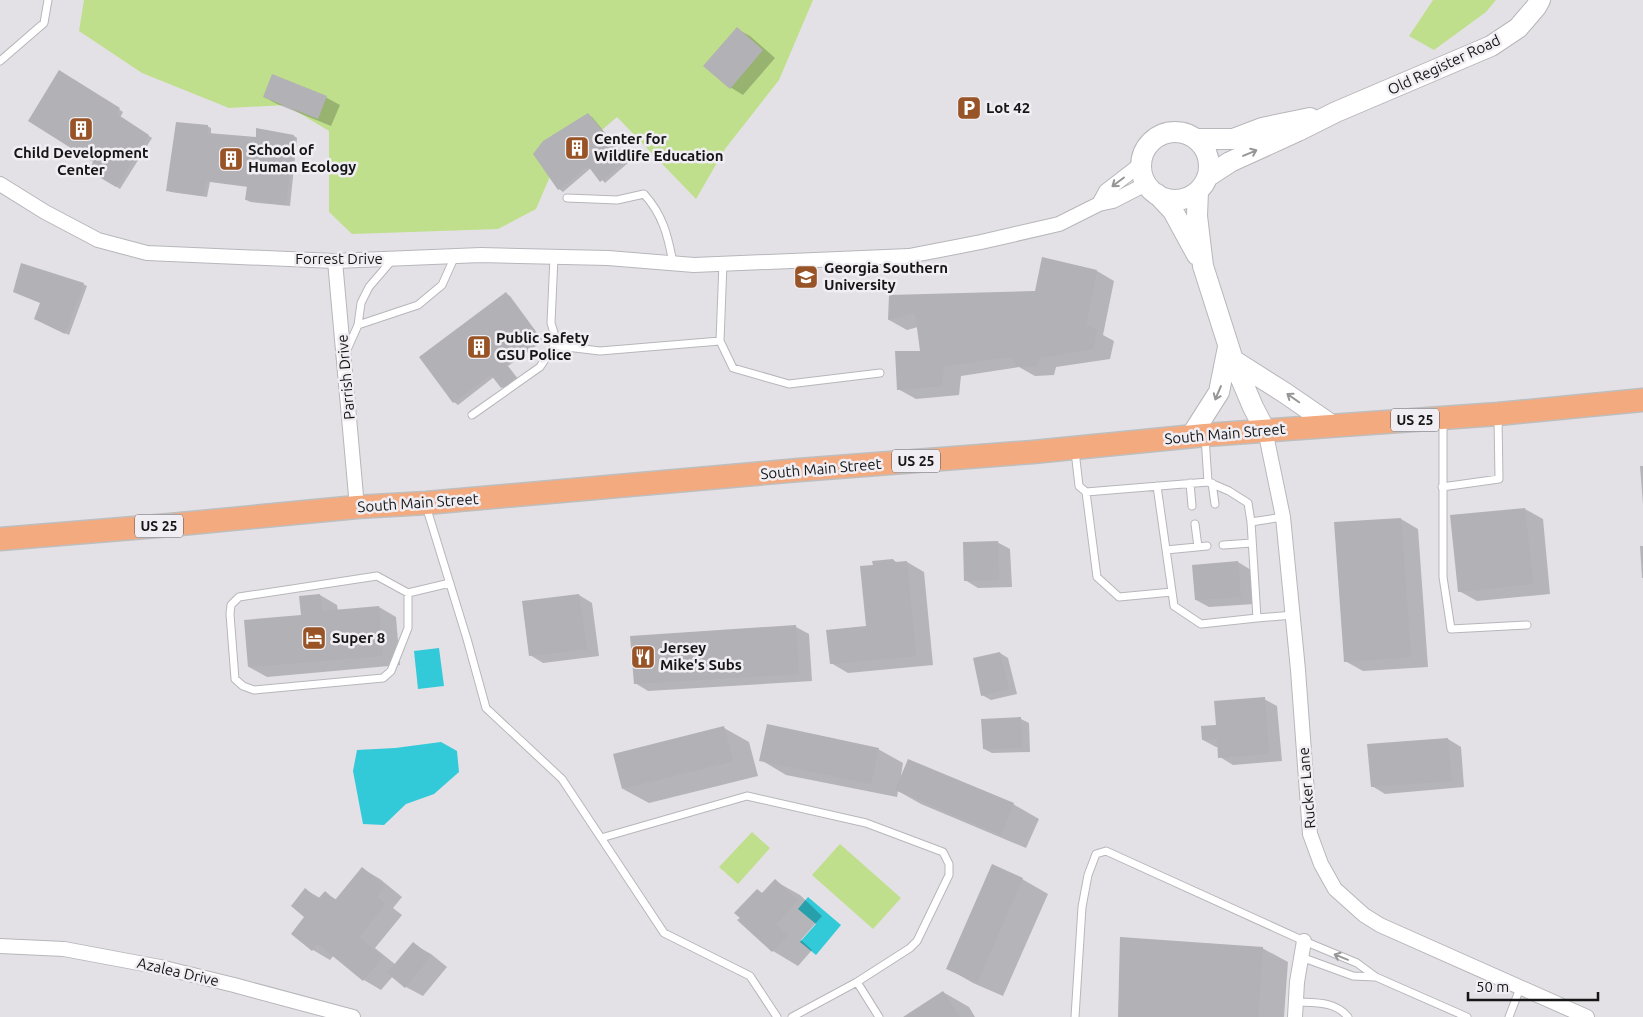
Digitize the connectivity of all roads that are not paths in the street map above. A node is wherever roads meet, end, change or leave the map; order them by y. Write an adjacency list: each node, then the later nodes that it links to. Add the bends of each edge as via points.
1 (48, 0): 3 (lane, via 44,22)
2 (1540, 0): 4 (street, Old Register Road, via 1518,28 1491,46)
3 (0, 61)
4 (1336, 112): 5 (street, Old Register Road, via 1262,128 1232,139); 8 (street, Old Register Road, one-way to 4, via 1230,162)
5 (1197, 139): 6 (street, Old Register Road, via 1180,132 1161,135 1147,146); 8 (street, via 1208,158 1209,167)
6 (1141, 164): 9 (street, via 1142,174); 11 (street, one-way to 11, via 1106,191)
7 (0, 184): 15 (street, Forrest Drive, via 98,240 147,253)
8 (1203, 184): 9 (street, Old Register Road, via 1188,197 1178,200 1166,199); 18 (street, via 1197,216)
9 (1151, 189): 11 (street, Forrest Drive); 18 (street, via 1173,210)
10 (567, 198): 16 (lane, via 617,200 644,194 656,206 668,237)
11 (1099, 204): 17 (street, Forrest Drive, via 1059,224 908,256)
12 (455, 256): 13 (street, Forrest Drive); 14 (street, Forrest Drive); 19 (lane, via 442,286 418,305)
13 (554, 257): 16 (street, Forrest Drive); 20 (lane, via 552,324)
14 (394, 259): 15 (street, Forrest Drive); 19 (lane, via 369,286 361,303)
15 (335, 261): 23 (street, Parrish Drive)
16 (673, 263): 17 (street, Forrest Drive)
17 (723, 263): 21 (lane)
18 (1203, 266): 22 (street)
19 (358, 325): 23 (lane)
20 (557, 341): 21 (lane, via 558,346 600,351); 27 (lane, via 540,367)
21 (720, 341): 24 (lane, via 733,368 789,384)
22 (1231, 353): 29 (street, one-way to 22); 30 (street); 31 (street, one-way to 31, via 1220,392)
23 (344, 357): 38 (street, Parrish Drive)
24 (880, 373)
25 (1643, 400): 26 (main road, South Main Street / US 25)
26 (1498, 414): 28 (main road, South Main Street / US 25); 36 (lane, via 1500,479)
27 (472, 415)
28 (1443, 418): 29 (main road, South Main Street / US 25); 36 (lane)
29 (1333, 426): 30 (main road, South Main Street / US 25)
30 (1265, 430): 31 (main road, South Main Street / US 25); 42 (street, Rucker Lane)
31 (1198, 436): 32 (main road, South Main Street / US 25); 33 (lane)
32 (1074, 449): 37 (lane, via 1079,486); 39 (main road, South Main Street / US 25)
33 (1210, 482): 34 (lane); 40 (lane); 43 (lane, via 1248,503)
34 (1190, 483): 35 (lane); 41 (lane)
35 (1157, 486): 37 (lane); 50 (lane)
36 (1442, 486): 56 (lane, via 1443,577 1451,629)
37 (1086, 492): 52 (lane, via 1097,577 1119,597)
38 (357, 500): 39 (main road, South Main Street / US 25); 45 (main road, South Main Street / US 25, via 170,525)
39 (426, 503): 51 (lane)
40 (1215, 504)
41 (1192, 506)
42 (1283, 517): 43 (lane); 54 (street, Rucker Lane)
43 (1250, 522): 46 (lane)
44 (1195, 524): 49 (lane)
45 (0, 539)
46 (1252, 542): 47 (lane); 55 (lane)
47 (1223, 545)
48 (1207, 546): 49 (lane)
49 (1198, 547): 50 (lane)
50 (1166, 550): 52 (lane)
51 (450, 583): 53 (lane); 57 (lane, via 486,708 562,779)
52 (1172, 592): 55 (lane, via 1174,606 1201,624)
53 (408, 593): 53 (lane, via 377,576 239,597 231,605 230,614 235,679 254,690 383,678 391,671 408,628)
54 (1292, 615): 55 (lane); 63 (street, Rucker Lane, via 1310,834 1335,889 1380,926)
55 (1257, 618)
56 (1527, 625)
57 (601, 838): 62 (lane, via 747,796 866,823 944,852 950,875 917,941); 66 (lane, via 664,933 750,976)
58 (1304, 941): 60 (street); 61 (lane, one-way to 58, via 1357,963); 69 (lane, via 1106,851 1096,854 1082,907)
59 (0, 946): 65 (street, Azalea Drive, via 64,949 160,968)
60 (1301, 957): 61 (lane, via 1354,976); 64 (street)
61 (1376, 977): 72 (lane)
62 (857, 982): 67 (lane); 68 (lane)
63 (1520, 988): 73 (lane); 74 (street, Rucker Lane)
64 (1296, 1002): 70 (street); 71 (lane, via 1337,1007)
65 (353, 1017)
66 (777, 1017)
67 (792, 1017)
68 (879, 1017)
69 (1075, 1017)
70 (1295, 1017)
71 (1348, 1017)
72 (1467, 1017)
73 (1509, 1017)
74 (1587, 1017)

